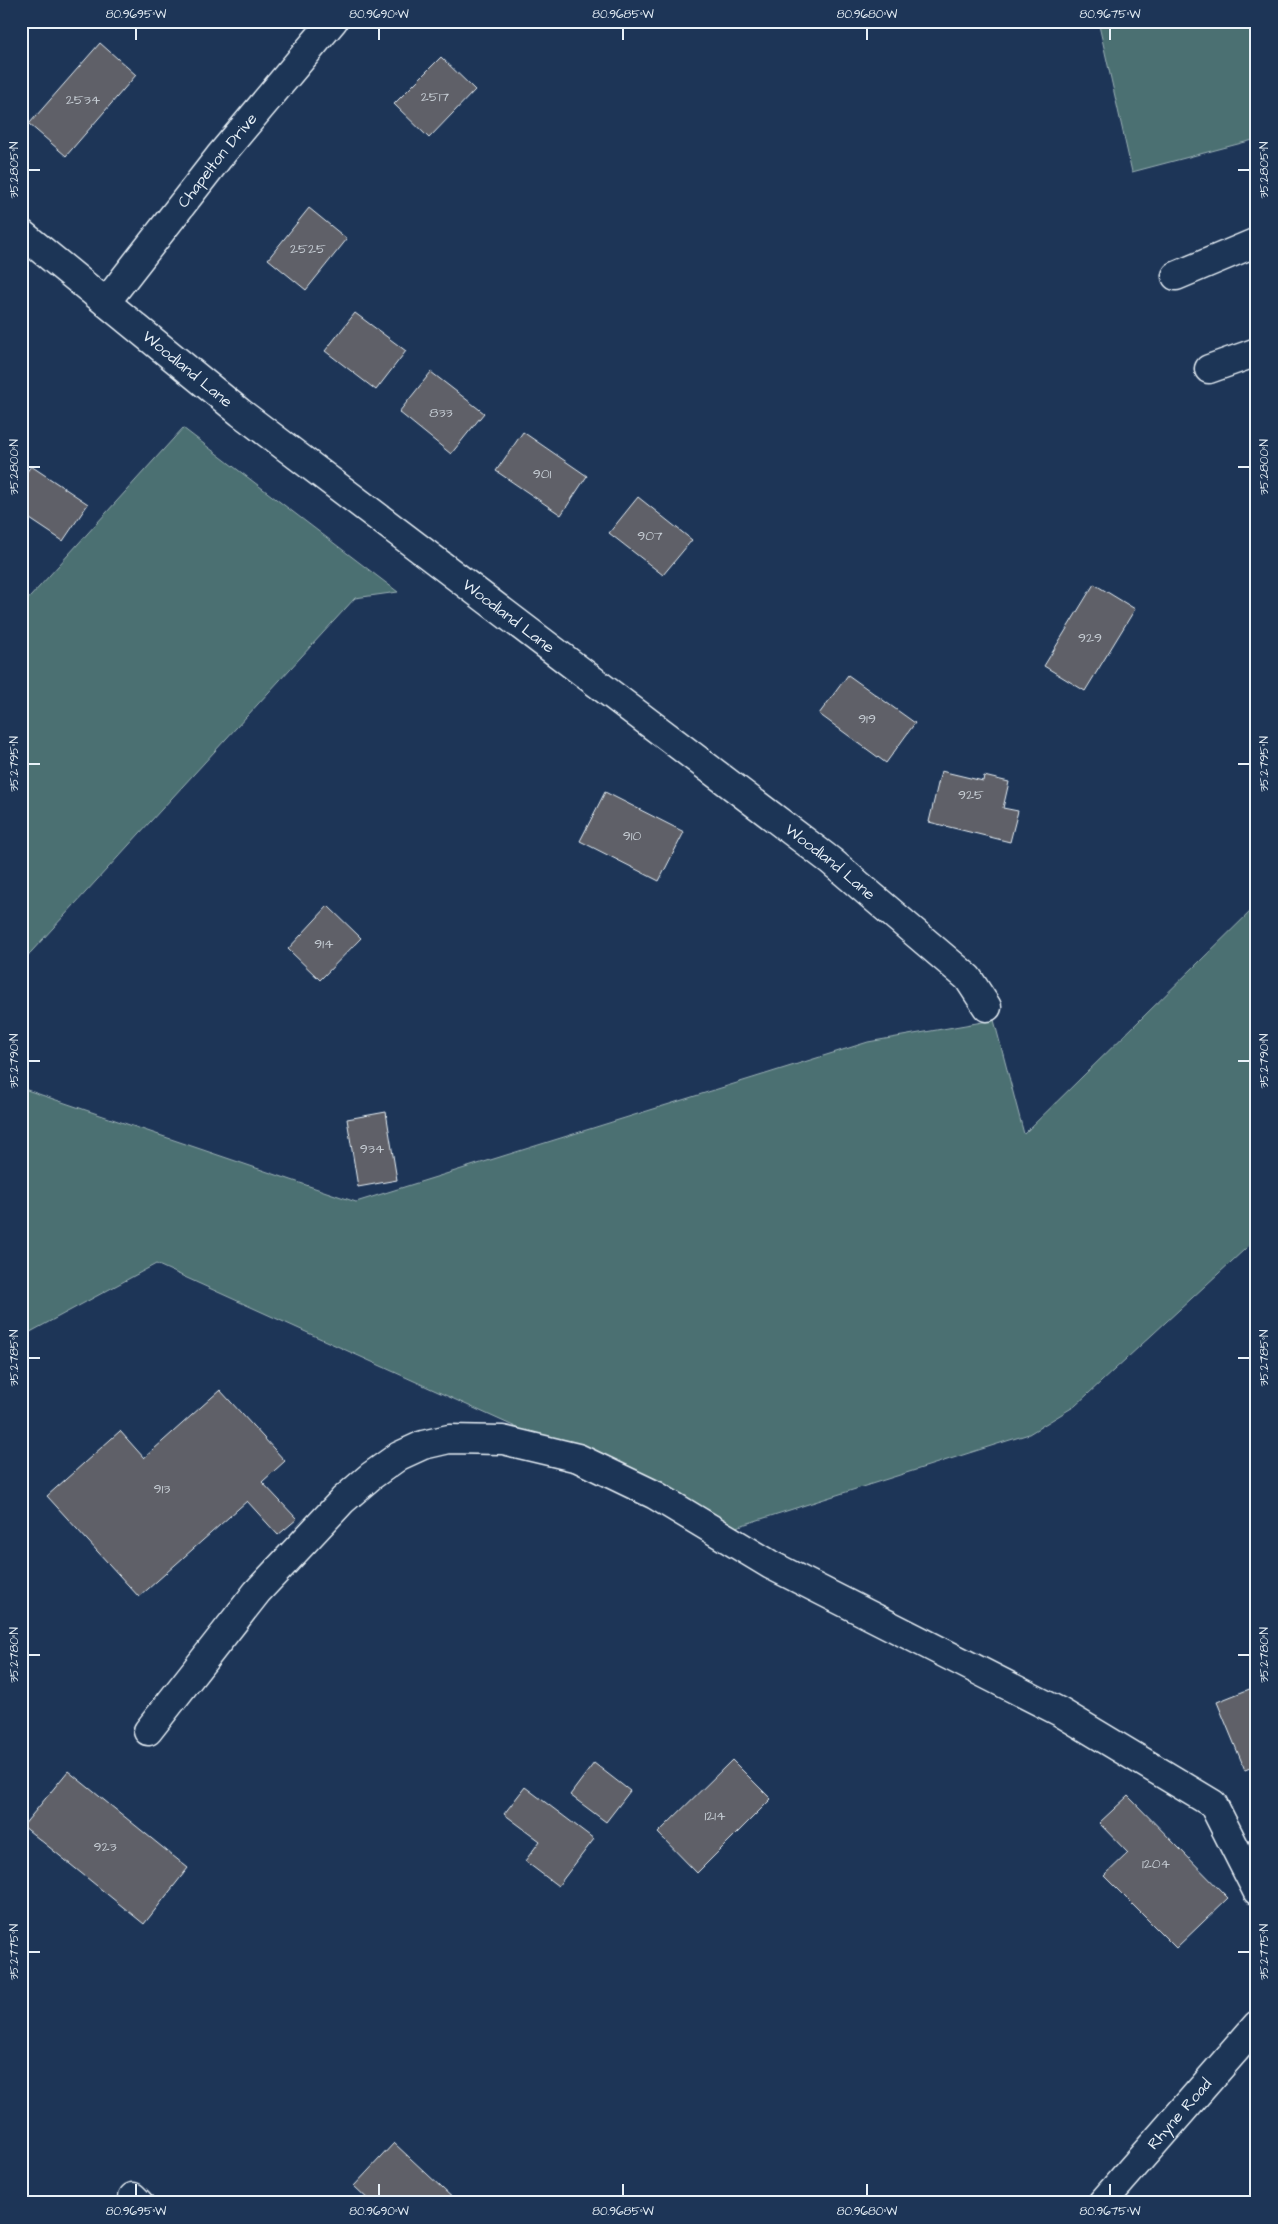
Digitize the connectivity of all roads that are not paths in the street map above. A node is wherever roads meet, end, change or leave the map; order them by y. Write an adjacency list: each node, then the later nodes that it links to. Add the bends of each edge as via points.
1 (333, 21): 5 (street, Chapelton Drive, via 218,156)
2 (21, 233): 5 (street, Woodland Lane)
3 (1257, 242): 4 (street)
4 (1176, 276)
5 (106, 302): 8 (street, Woodland Lane, via 241,413 905,921 968,978)
6 (1257, 352): 7 (street)
7 (1209, 369)
8 (987, 1007)
9 (148, 1731): 10 (street, via 256,1592 343,1500 371,1476 399,1456 423,1445 448,1439 503,1440 578,1458 655,1495 771,1565 1068,1717 1212,1804)
10 (1257, 1891)
11 (1257, 2025): 12 (street, Rhyne Road)
12 (1102, 2203)

